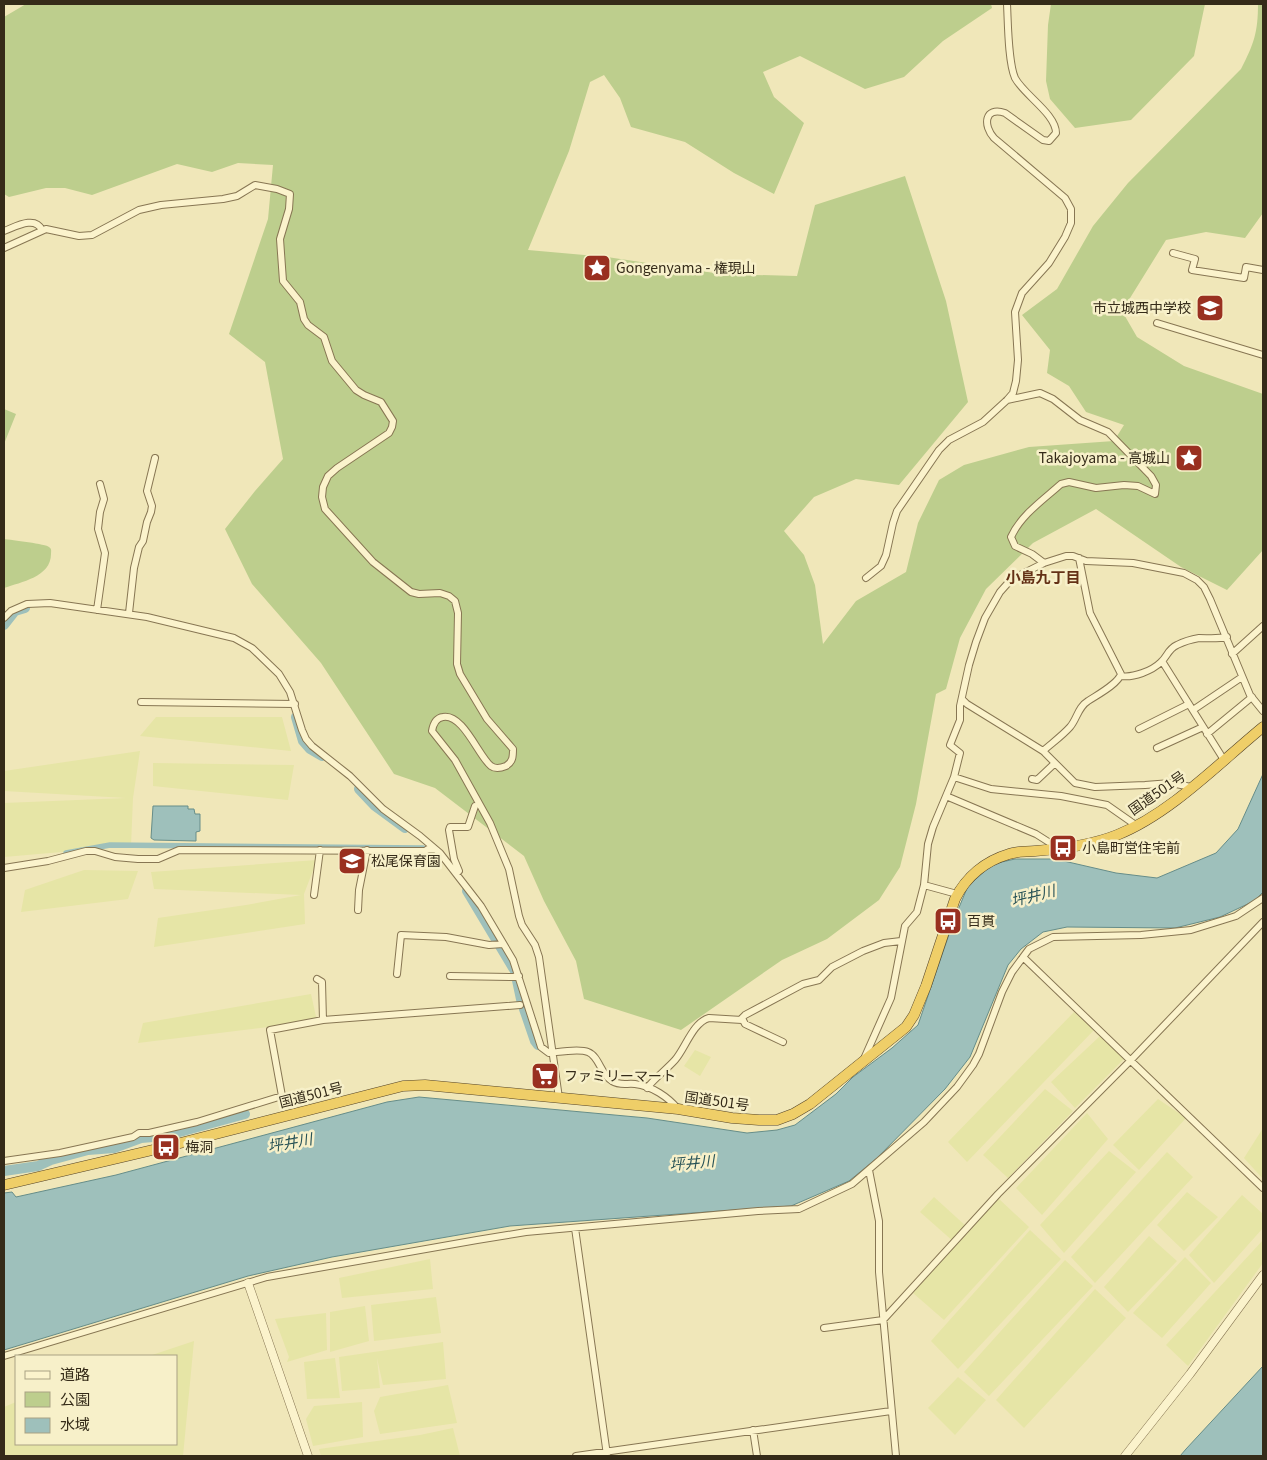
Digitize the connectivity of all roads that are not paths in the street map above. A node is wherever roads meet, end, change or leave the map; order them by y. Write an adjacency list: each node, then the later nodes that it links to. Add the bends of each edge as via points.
1 (1007, 4): 9 (street, via 1012,70 1021,86 1055,124 1056,134 1050,141 1043,140 998,111 988,116 989,133 1065,198 1071,209 1071,222 1057,252 1018,302 1016,381)
2 (42, 230): 3 (street, via 35,223 24,223); 4 (street); 67 (street, via 92,235 139,210 237,196 255,185 290,194 290,209 280,239 283,281 300,302 308,326 324,337 332,361 356,390 381,402 393,421 389,433 328,476 322,497 325,509 373,562 411,592 440,593 455,601 460,674 487,719 513,749 514,757 505,767 491,766 474,741 454,719 448,717 437,719 432,731 455,760 490,823 508,869 518,916 539,957)
3 (4, 231)
4 (4, 248)
5 (1173, 252): 6 (street, via 1194,259 1192,270 1244,278 1246,268)
6 (1263, 270)
7 (1158, 324): 8 (street)
8 (1263, 355)
9 (1007, 400): 13 (street, via 1040,394 1053,399 1080,420 1108,432 1156,485 1155,494 1138,486 1096,488 1069,482 1062,484 1022,519 1011,537 1015,546); 14 (street, via 983,422 949,440 940,450 897,511 881,566)
10 (155, 458): 16 (street, via 147,491 152,512 134,568)
11 (100, 484): 15 (street, via 104,499 98,530 105,553)
12 (1079, 558): 13 (street, via 1066,556); 19 (street, via 1133,563 1184,573 1204,587); 22 (street, via 1090,613)
13 (1044, 563): 25 (street, via 1008,583 991,606 976,642)
14 (866, 578)
15 (97, 610): 16 (street); 17 (street, via 37,602 18,607)
16 (129, 613): 27 (street, via 242,641 279,674)
17 (4, 618)
18 (1263, 626): 20 (street)
19 (1227, 637): 20 (street); 21 (street, via 1216,640 1198,638 1176,645)
20 (1232, 654): 23 (street)
21 (1162, 661): 22 (street, via 1142,673); 28 (street)
22 (1121, 676): 35 (street, via 1087,701 1072,725)
23 (1242, 677): 24 (street); 28 (street)
24 (1252, 697): 29 (street); 33 (street)
25 (962, 699): 35 (street); 38 (street, via 960,720 950,745 960,752)
26 (142, 702): 27 (street)
27 (293, 704): 45 (street, via 306,739 312,746)
28 (1191, 707): 31 (street); 32 (street)
29 (1263, 711)
30 (1263, 726): 36 (highway, 国道501号)
31 (1203, 727): 33 (street); 34 (street)
32 (1139, 729)
33 (1207, 734): 36 (street)
34 (1157, 748)
35 (1043, 751): 37 (street)
36 (1224, 760): 40 (highway, 国道501号)
37 (1056, 763): 39 (street, via 1037,780); 40 (street, via 1080,785 1171,782)
38 (954, 778): 41 (street); 43 (street, via 991,789 1061,796 1108,805)
39 (1032, 779)
40 (1192, 787): 43 (highway, 国道501号)
41 (946, 796): 44 (street, via 1036,834); 50 (street, via 928,844)
42 (475, 806): 49 (street, via 468,827 454,826 449,830 459,870)
43 (1137, 826): 44 (highway, 国道501号, via 1116,836)
44 (1058, 848): 51 (highway, 国道501号, via 1010,853 997,858 970,877)
45 (434, 849): 47 (street); 49 (street)
46 (320, 850): 47 (street); 48 (street, via 179,850 158,858 138,859 86,851); 52 (street)
47 (367, 850): 54 (street)
48 (4, 868)
49 (457, 873): 57 (street, via 481,906)
50 (924, 885): 51 (street); 56 (street, via 917,912 905,926)
51 (957, 894): 69 (highway, 国道501号, via 914,1015 906,1027)
52 (314, 895)
53 (1263, 898): 58 (street, via 1236,916 1191,930 1142,935 1053,936 1029,949)
54 (358, 910)
55 (1263, 922): 68 (street)
56 (901, 941): 65 (street, via 863,951 832,967 818,980 803,984 745,1015); 69 (street, via 891,998)
57 (501, 944): 59 (street, via 401,935); 61 (street, via 513,960)
58 (1023, 957): 68 (street); 74 (street, via 1002,992 973,1065 924,1122)
59 (397, 974)
60 (450, 976): 61 (street)
61 (516, 976): 67 (street, via 541,1047)
62 (317, 979): 64 (street, via 322,982)
63 (520, 1005): 64 (street)
64 (323, 1020): 73 (street, via 270,1030 282,1096 197,1122 139,1133 133,1137)
65 (742, 1020): 66 (street); 70 (street, via 704,1019 676,1059)
66 (783, 1042)
67 (554, 1053): 70 (street, via 588,1052 609,1079 621,1085 635,1084); 71 (street)
68 (1131, 1060): 76 (street); 80 (street, via 998,1194)
69 (862, 1062): 72 (highway, 国道501号, via 810,1104 777,1120 732,1118)
70 (647, 1088): 72 (street, via 669,1098)
71 (559, 1098): 72 (highway, 国道501号); 75 (highway, 国道501号, via 403,1086)
72 (678, 1109)
73 (4, 1161)
74 (869, 1170): 77 (street, via 852,1184 799,1209); 80 (street, via 879,1221)
75 (4, 1185)
76 (1263, 1188)
77 (575, 1228): 79 (street, via 477,1240); 85 (street)
78 (1263, 1274): 90 (street)
79 (248, 1283): 82 (street); 86 (street)
80 (883, 1320): 81 (street); 83 (street)
81 (824, 1328)
82 (4, 1356)
83 (891, 1411): 84 (street); 89 (street)
84 (754, 1430): 85 (street); 88 (street)
85 (607, 1454): 87 (street)
86 (308, 1456)
87 (576, 1456)
88 (757, 1456)
89 (896, 1456)
90 (1125, 1456)

